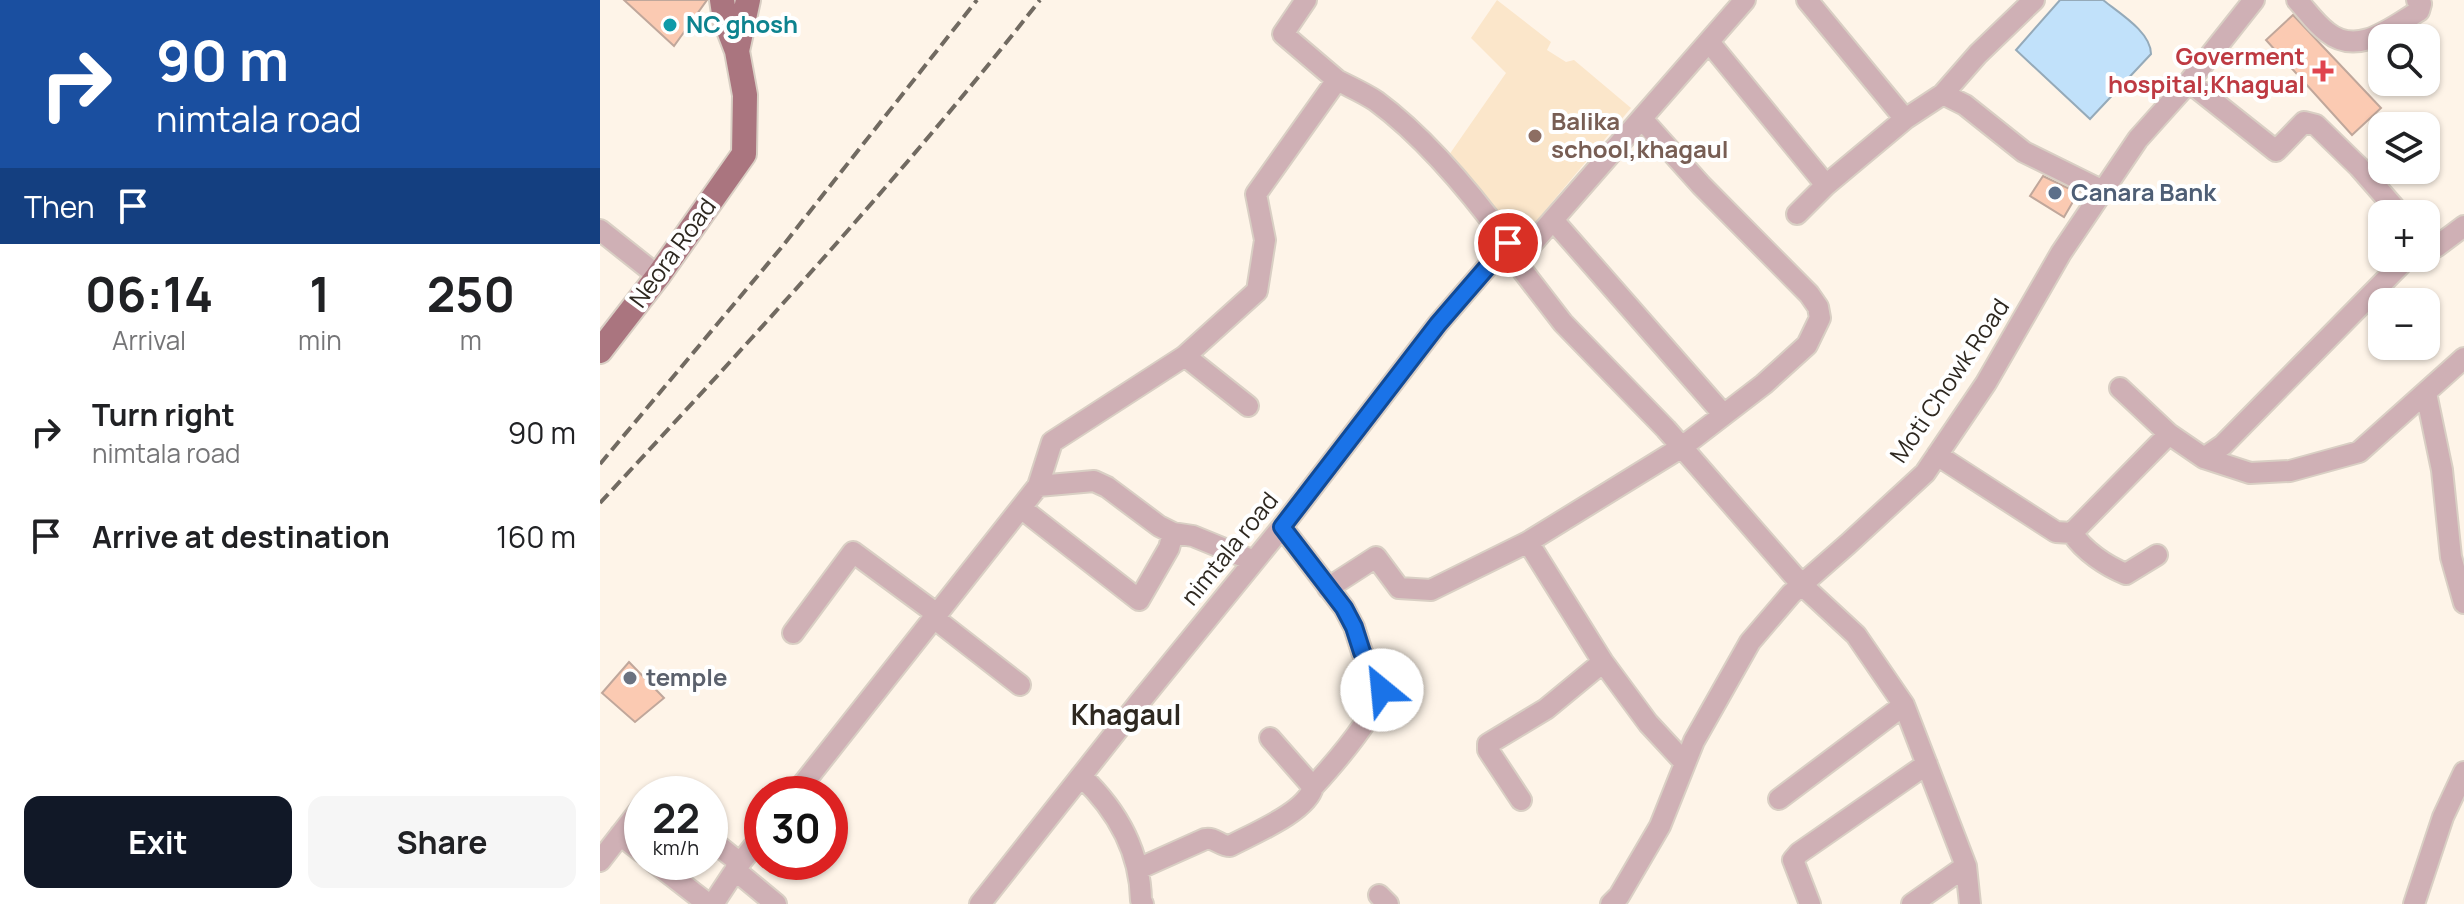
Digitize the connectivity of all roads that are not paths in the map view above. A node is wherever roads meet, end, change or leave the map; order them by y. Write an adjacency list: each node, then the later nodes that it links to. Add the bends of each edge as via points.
1 (722, 0): 11 (main road)
2 (748, 0): 11 (main road)
3 (1306, 0): 12 (street, via 1283,34)
4 (1745, 0): 10 (street, nimtala road)
5 (1807, 0): 16 (street)
6 (2034, 0): 14 (street)
7 (2254, 0): 13 (street, Moti Chowk Road)
8 (2297, 0): 9 (street, via 2325,31 2355,42 2375,38 2419,11)
9 (2417, 0)
10 (1709, 42): 15 (street, nimtala road); 17 (street)
11 (737, 51): 27 (main road, Neora Road, via 745,95 744,154)
12 (1337, 80): 25 (street, via 1375,100 1427,147 1485,211); 29 (street, via 1256,194 1265,240 1257,291)
13 (2189, 82): 18 (street, Moti Chowk Road, via 2138,139); 19 (street, via 2276,151 2304,122 2316,125)
14 (1943, 94): 16 (street); 18 (street, via 2024,152)
15 (1642, 119): 21 (street, nimtala road); 34 (street, via 1818,307 1820,318 1807,345)
16 (1905, 119): 17 (street)
17 (1826, 185): 20 (street)
18 (2103, 191): 37 (street, Moti Chowk Road)
19 (2388, 200)
20 (1797, 214)
21 (1553, 220): 25 (street, nimtala road); 34 (street)
22 (2464, 226): 24 (street)
23 (600, 230): 27 (street)
24 (2440, 244)
25 (1512, 253): 36 (street, via 1563,323); 41 (street, nimtala road, via 1438,324)
26 (2393, 272): 38 (street, via 2223,445)
27 (658, 276): 28 (main road, Neora Road)
28 (600, 351)
29 (1185, 356): 33 (street); 39 (street, via 1052,442)
30 (2464, 358): 32 (street)
31 (2120, 388): 35 (street)
32 (2426, 393): 38 (street, via 2359,452 2290,471 2250,473); 49 (street, via 2442,470 2451,557)
33 (1248, 406)
34 (1723, 414): 36 (street)
35 (2169, 434): 38 (street); 43 (street)
36 (1682, 447): 44 (street); 47 (street)
37 (1937, 455): 43 (street, via 2056,532); 47 (street, Moti Chowk Road, via 1925,473)
38 (2204, 458)
39 (1038, 486): 40 (street); 42 (street, via 1094,481)
40 (1021, 508): 42 (street, via 1139,600); 50 (street)
41 (1282, 527): 46 (street, nimtala road); 48 (street)
42 (1173, 533): 46 (street)
43 (2072, 533): 45 (street, via 2079,544 2126,574)
44 (1528, 542): 48 (street, via 1431,590 1399,588 1376,557); 52 (street)
45 (2157, 555)
46 (1254, 561): 60 (street, nimtala road)
47 (1802, 585): 54 (street, via 1856,635); 56 (street, Moti Chowk Road, via 1750,642)
48 (1328, 588): 61 (street, via 1344,608 1382,690 1350,743)
49 (2464, 603)
50 (936, 616): 51 (street, via 853,552); 53 (street); 59 (street)
51 (793, 633)
52 (1603, 662): 56 (street); 63 (street, via 1546,709 1488,744)
53 (1020, 685)
54 (1904, 705): 57 (street); 62 (street)
55 (1270, 738): 61 (street)
56 (1685, 763): 78 (street, Moti Chowk Road, via 1660,826)
57 (1927, 764): 70 (street); 79 (street, via 1793,860)
58 (2464, 772): 82 (street)
59 (809, 776)
60 (1081, 776): 72 (street, via 1113,812); 76 (street, nimtala road)
61 (1313, 787): 72 (street, via 1300,807 1230,846 1205,839)
62 (1779, 799)
63 (1521, 800)
64 (624, 830): 65 (street)
65 (620, 835): 66 (street); 69 (street)
66 (624, 838)
67 (728, 857): 71 (street)
68 (744, 859): 71 (street)
69 (600, 861)
70 (1966, 866): 80 (street); 81 (street)
71 (738, 867): 74 (street); 75 (street)
72 (1138, 869): 77 (street)
73 (678, 880): 74 (street)
74 (711, 904)
75 (776, 904)
76 (980, 904)
77 (1143, 904)
78 (1611, 904)
79 (1810, 904)
80 (1912, 904)
81 (1970, 904)
82 (2414, 904)

